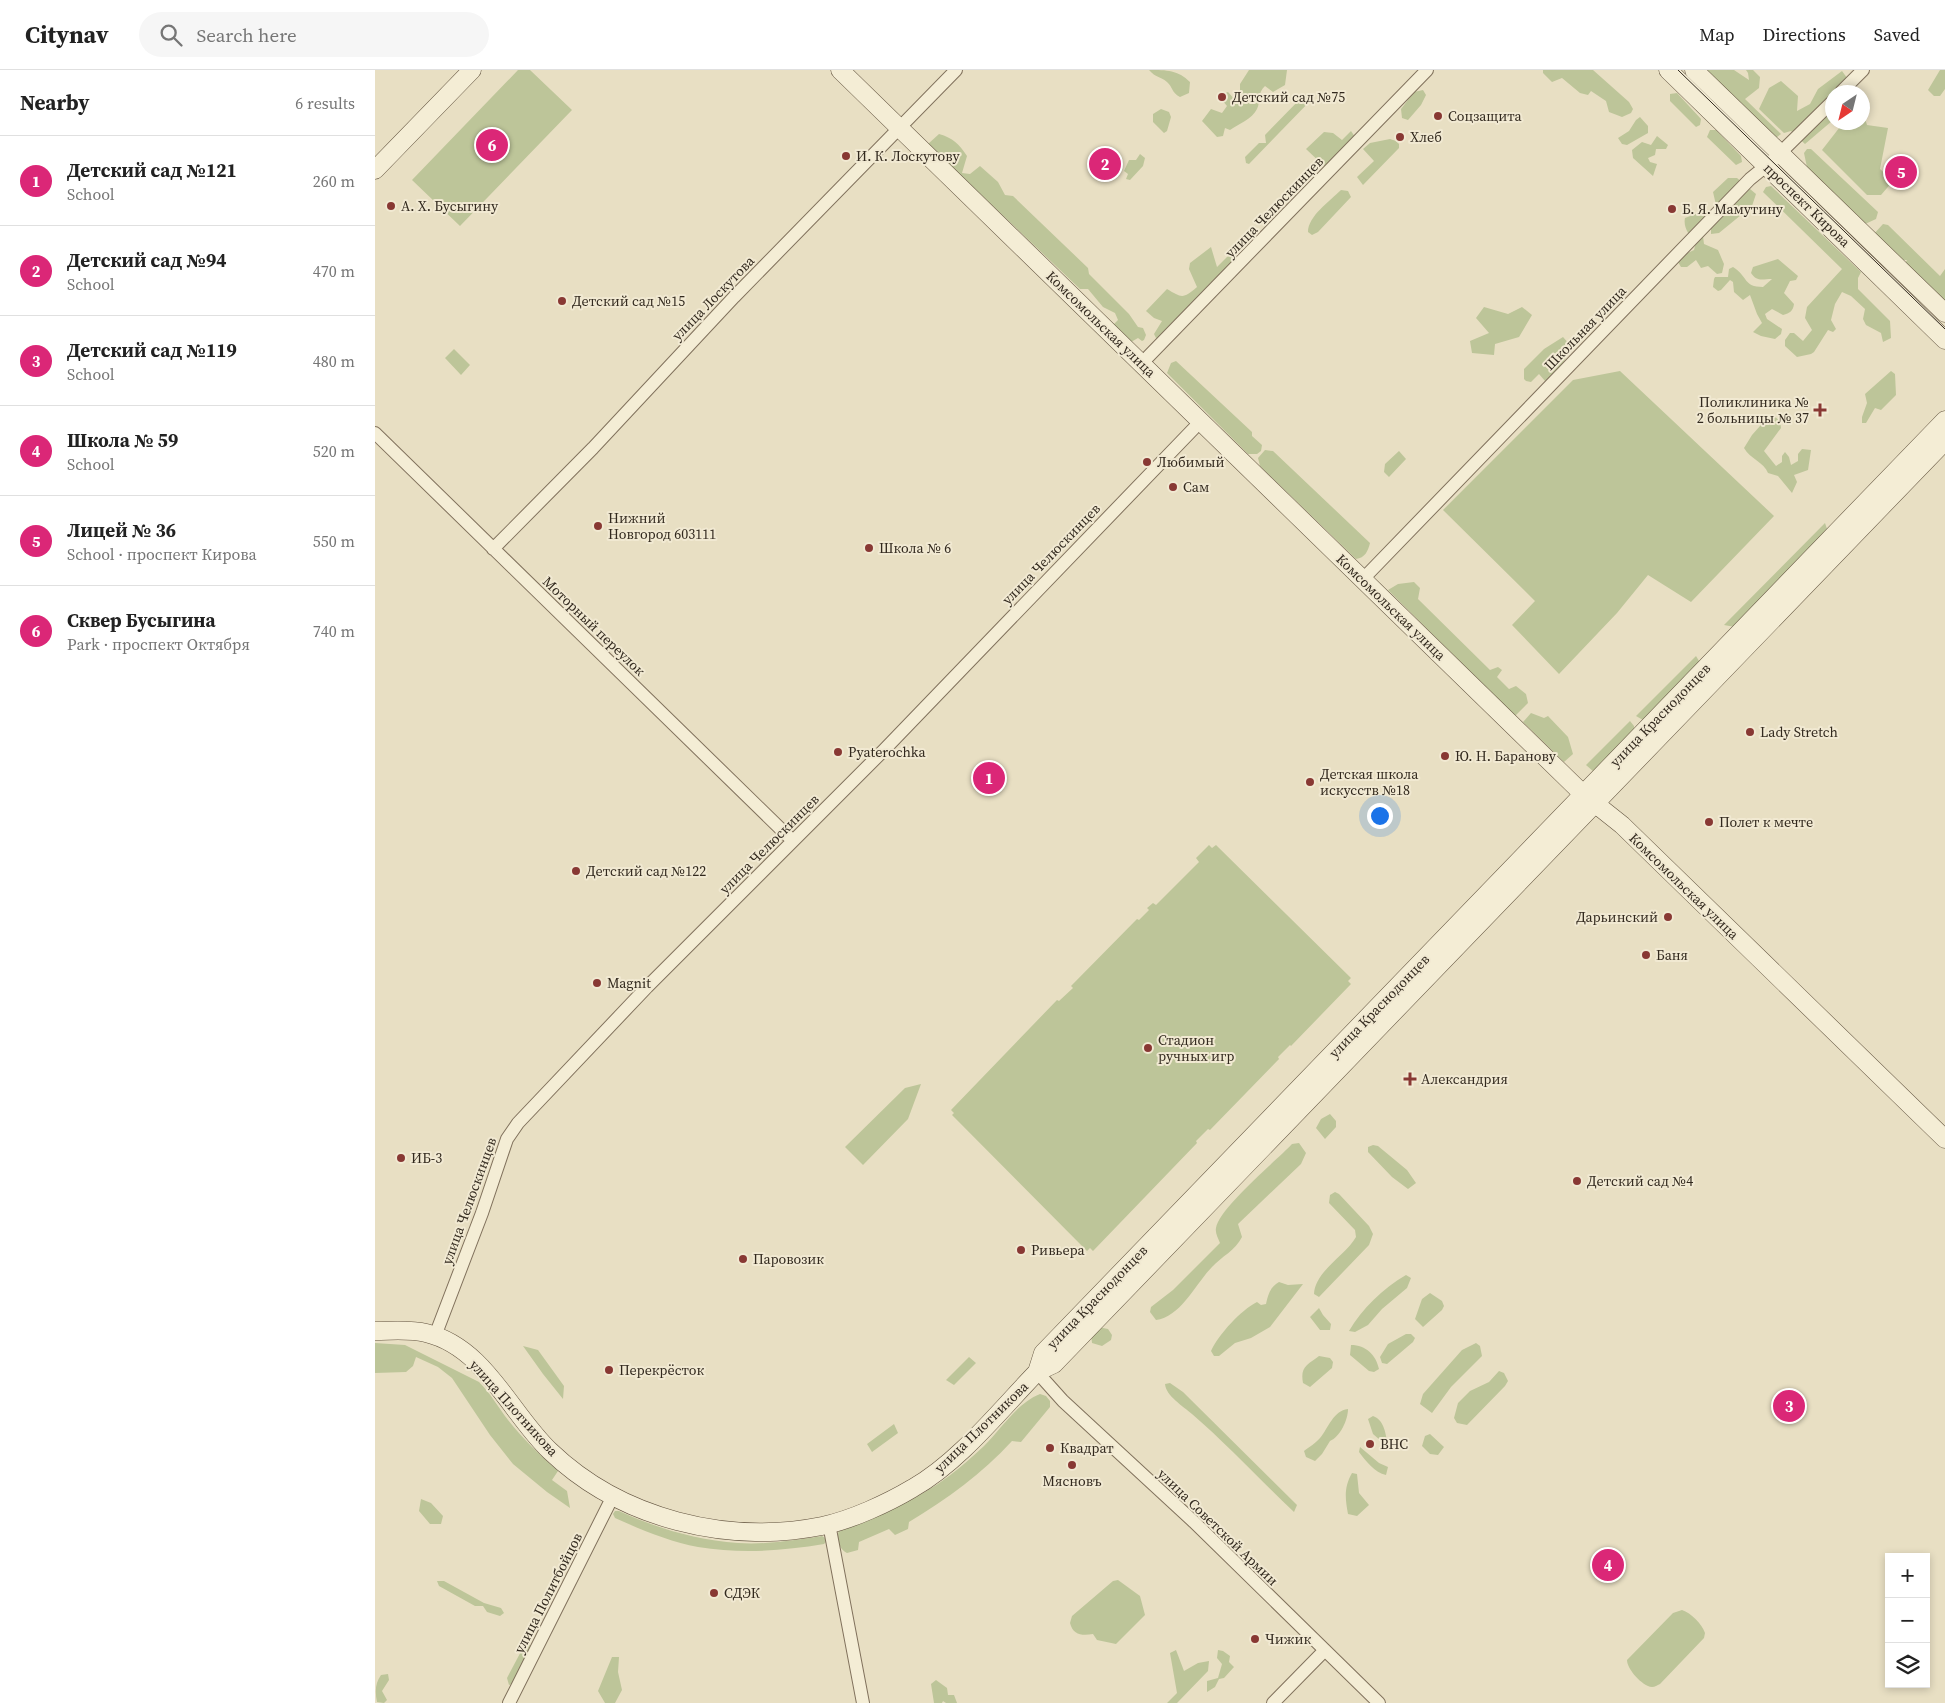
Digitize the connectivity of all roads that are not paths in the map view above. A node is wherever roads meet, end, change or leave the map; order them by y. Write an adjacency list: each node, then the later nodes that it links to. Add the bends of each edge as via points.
1 (472, 70): 13 (main road)
2 (840, 70): 10 (main road, Комсомольская улица)
3 (957, 70): 10 (street, улица Лоскутова)
4 (1427, 70): 16 (street, улица Челюскинцев)
5 (1668, 70): 12 (main road, проспект Кирова)
6 (1694, 70): 11 (main road, проспект Кирова)
7 (1863, 70): 8 (street)
8 (1848, 85)
9 (1825, 109): 11 (street, Школьная улица)
10 (900, 128): 16 (main road, Комсомольская улица); 21 (street, улица Лоскутова)
11 (1780, 153): 12 (street, Школьная улица); 14 (main road, проспект Кирова)
12 (1766, 166): 15 (main road, проспект Кирова); 22 (street, Школьная улица)
13 (375, 170)
14 (1945, 313)
15 (1945, 340)
16 (1141, 364): 18 (main road, Комсомольская улица)
17 (1945, 420): 23 (main road, улица Краснодонцев)
18 (1201, 421): 22 (main road, Комсомольская улица); 24 (street, улица Челюскинцев)
19 (375, 434): 21 (street, Моторный переулок)
20 (1945, 441): 23 (main road, улица Краснодонцев)
21 (493, 549): 24 (street, Моторный переулок)
22 (1363, 579): 23 (main road, Комсомольская улица)
23 (1589, 798): 25 (main road, Комсомольская улица, via 1622,825); 28 (main road, улица Краснодонцев, via 1053,1364)
24 (793, 841): 27 (street, улица Челюскинцев, via 647,987 518,1123 507,1139)
25 (1945, 1139)
26 (375, 1331): 27 (main road, улица Плотникова)
27 (435, 1336): 29 (main road, улица Плотникова, via 450,1343 482,1368 551,1452 579,1475)
28 (1037, 1372): 30 (main road, улица Плотникова, via 943,1467 915,1488 880,1506); 31 (street, улица Советской Армии, via 1063,1401 1194,1522)
29 (613, 1496): 30 (main road, улица Плотникова, via 652,1514 699,1527 741,1532); 32 (street, улица Политбойцов)
30 (829, 1524): 33 (street)
31 (1325, 1650): 34 (street); 35 (street, улица Советской Армии)
32 (509, 1703)
33 (863, 1703)
34 (1273, 1703)
35 (1379, 1703)

